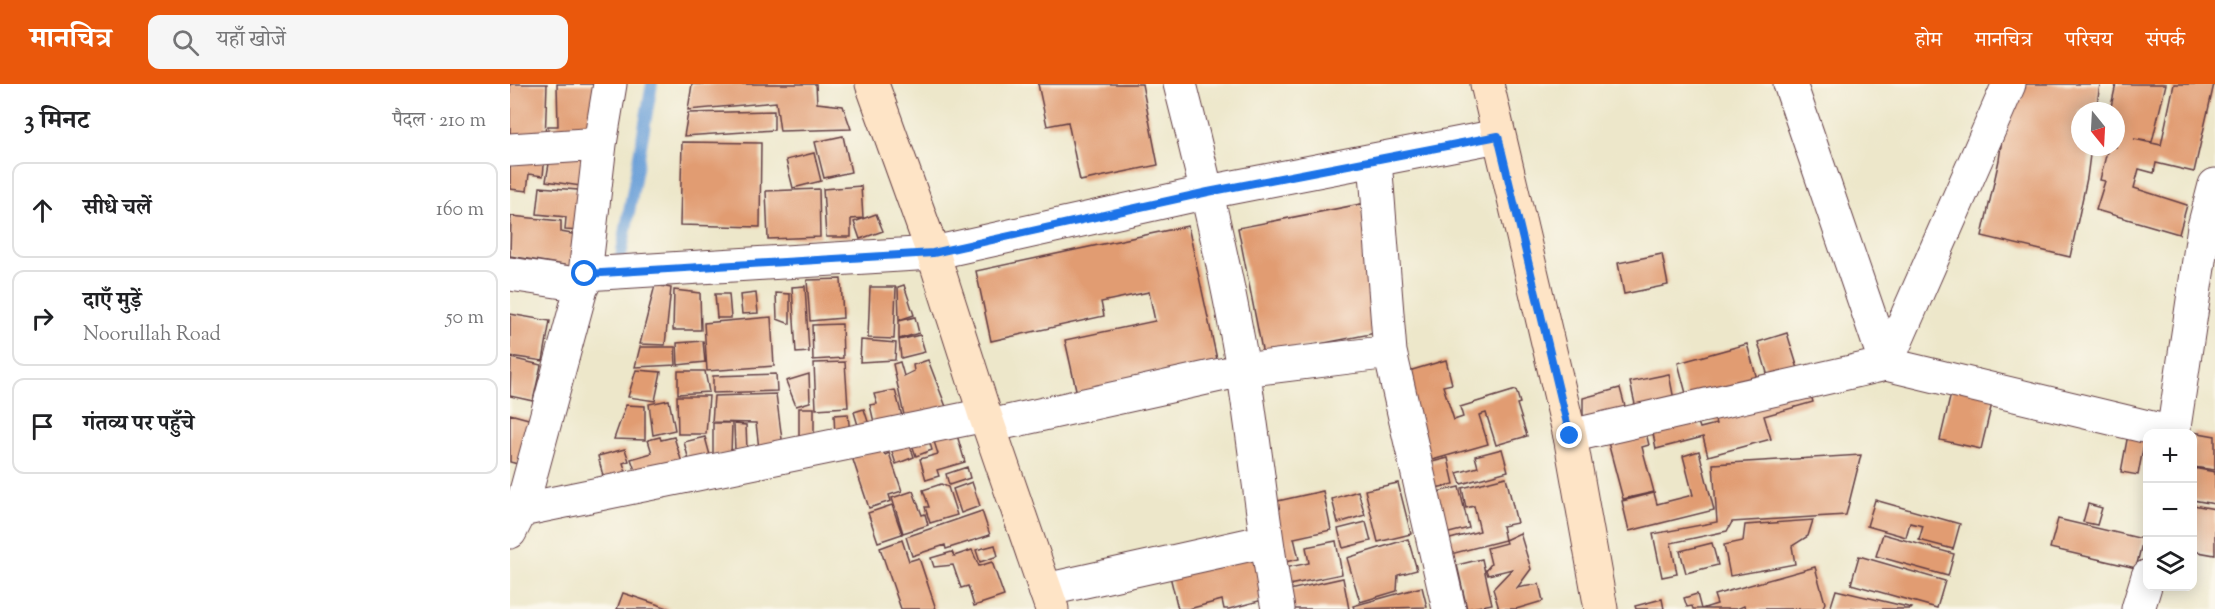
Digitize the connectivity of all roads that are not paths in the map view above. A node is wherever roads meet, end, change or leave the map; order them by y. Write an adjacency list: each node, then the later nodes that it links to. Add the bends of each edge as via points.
1 (610, 84): 8 (street)
2 (872, 84): 13 (main road)
3 (1180, 84): 12 (street)
4 (1487, 84): 7 (main road)
5 (1790, 84): 17 (street)
6 (2009, 84): 17 (street)
7 (1498, 136): 10 (street); 22 (main road)
8 (600, 144): 9 (street); 15 (street)
9 (510, 150)
10 (1374, 160): 12 (street); 16 (street)
11 (2215, 186): 21 (street, via 2204,227)
12 (1208, 192): 13 (street); 18 (street)
13 (933, 253): 15 (street); 19 (main road)
14 (510, 274): 15 (street)
15 (584, 279): 23 (street)
16 (1390, 352): 18 (street); 28 (street)
17 (1886, 364): 20 (street); 22 (street)
18 (1243, 370): 19 (street); 24 (street)
19 (987, 420): 23 (street); 26 (main road)
20 (2156, 429)
21 (2174, 429)
22 (1570, 436): 29 (main road)
23 (516, 521)
24 (1266, 541): 26 (street); 27 (street)
25 (2143, 591): 30 (street)
26 (1048, 600)
27 (1278, 609)
28 (1449, 609)
29 (1601, 609)
30 (2138, 609)

